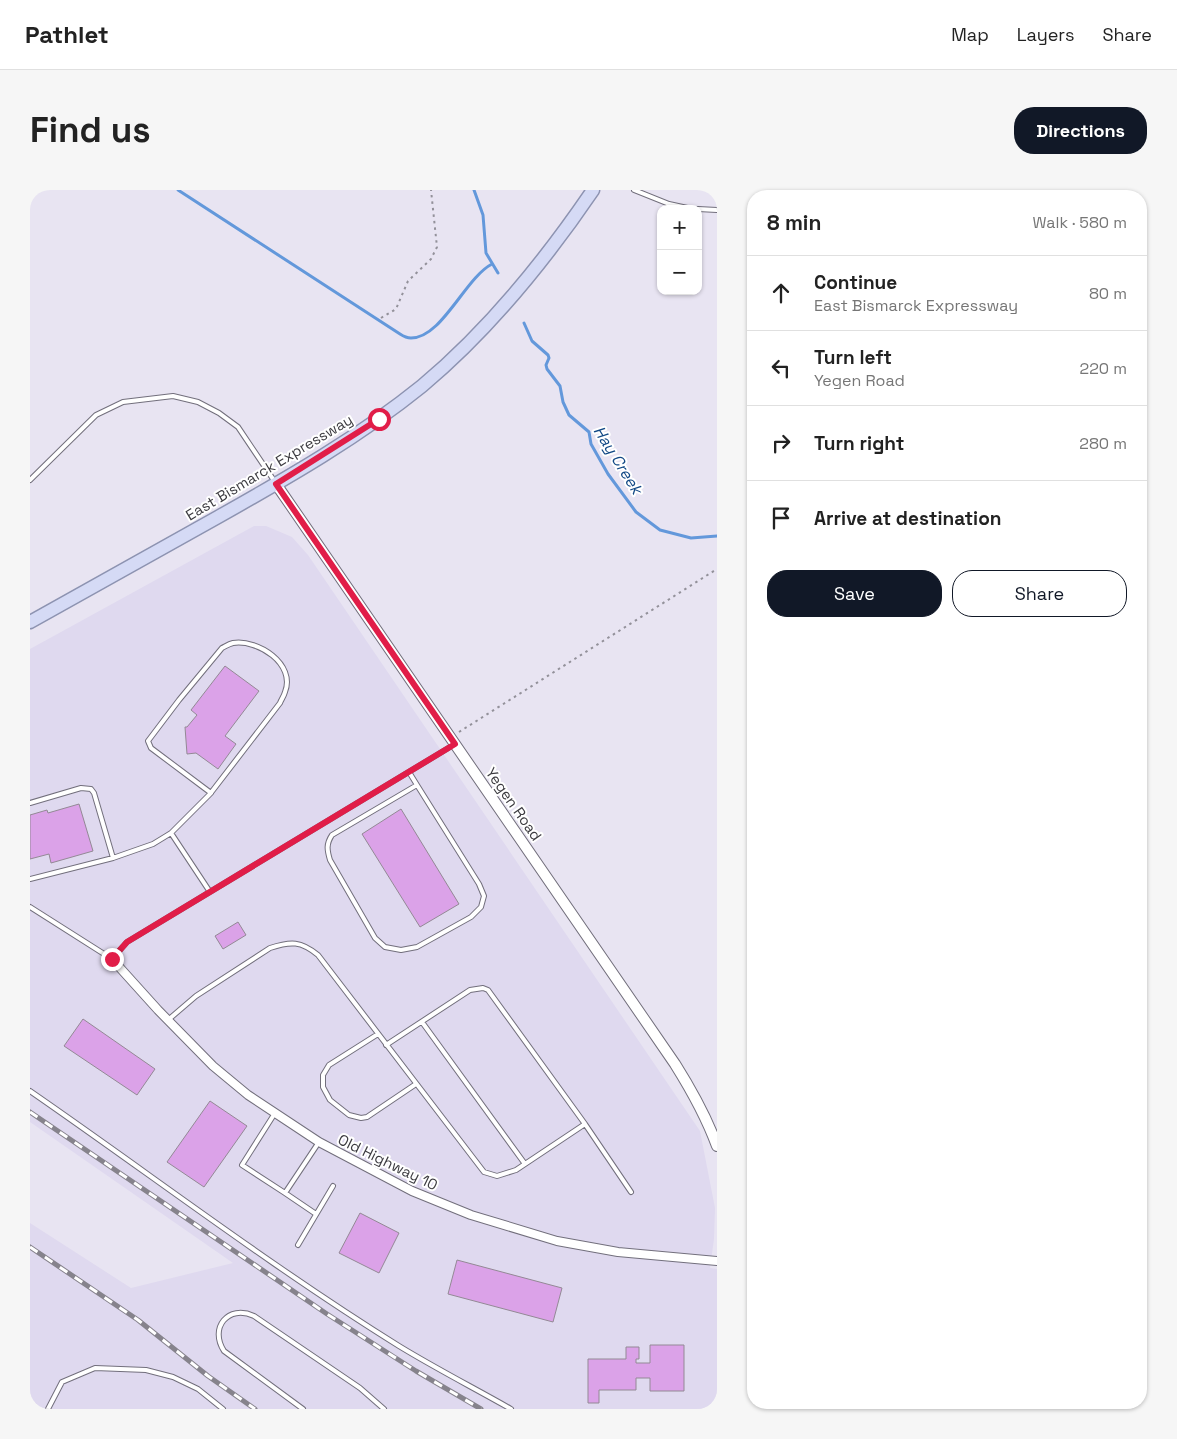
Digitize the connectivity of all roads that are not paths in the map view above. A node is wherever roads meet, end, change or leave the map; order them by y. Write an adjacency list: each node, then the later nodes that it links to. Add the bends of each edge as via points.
1 (593, 190): 7 (main road, East Bismarck Expressway, via 530,276 484,328 442,368 379,419)
2 (634, 190): 3 (lane)
3 (674, 205)
4 (702, 209): 5 (lane)
5 (717, 210)
6 (30, 480): 7 (lane, via 96,415 123,402 173,396 205,406 238,427)
7 (276, 484): 8 (main road, East Bismarck Expressway); 9 (street, Yegen Road)
8 (30, 622)
9 (452, 741): 10 (lane); 29 (street, Yegen Road, via 693,1092)
10 (409, 772): 11 (lane); 17 (lane)
11 (417, 785): 11 (lane, via 484,896 481,907 471,917 417,948 401,950 385,946 374,938 330,860 327,842 332,835)
12 (211, 793): 12 (lane, via 286,692 287,681 277,659 246,643 232,643 222,648 148,744); 14 (lane)
13 (30, 803): 15 (lane, via 81,788 90,789 94,793)
14 (171, 833): 15 (lane, via 153,844); 17 (lane)
15 (113, 858): 16 (lane)
16 (30, 879)
17 (210, 892): 19 (lane, via 127,942)
18 (30, 907): 19 (lane)
19 (112, 959): 20 (street, Old Highway 10)
20 (168, 1020): 22 (lane, via 196,996 270,948 298,943 318,955); 26 (street, Old Highway 10, via 213,1066)
21 (422, 1022): 23 (lane); 27 (lane, via 470,990 488,990); 30 (lane)
22 (378, 1034): 23 (lane); 24 (lane, via 329,1065 323,1075 330,1100 349,1115 367,1117)
23 (386, 1045): 24 (lane)
24 (416, 1084): 30 (lane, via 484,1172 497,1176)
25 (30, 1092): 41 (lane, via 260,1253 400,1346)
26 (275, 1113): 28 (street, Old Highway 10); 33 (lane, via 242,1165)
27 (585, 1124): 30 (lane); 32 (lane)
28 (319, 1142): 33 (lane); 36 (street, Old Highway 10, via 412,1191 479,1218 557,1241 618,1252)
29 (717, 1146)
30 (525, 1164)
31 (333, 1186): 34 (lane)
32 (631, 1192)
33 (285, 1193): 34 (lane)
34 (316, 1214): 35 (lane)
35 (298, 1245)
36 (717, 1261)
37 (48, 1409): 38 (lane, via 62,1382 95,1368 146,1370 172,1377 198,1390)
38 (223, 1409)
39 (303, 1409): 40 (lane, via 224,1351 218,1337 227,1318 240,1312 254,1316 360,1388)
40 (384, 1409)
41 (512, 1409)

